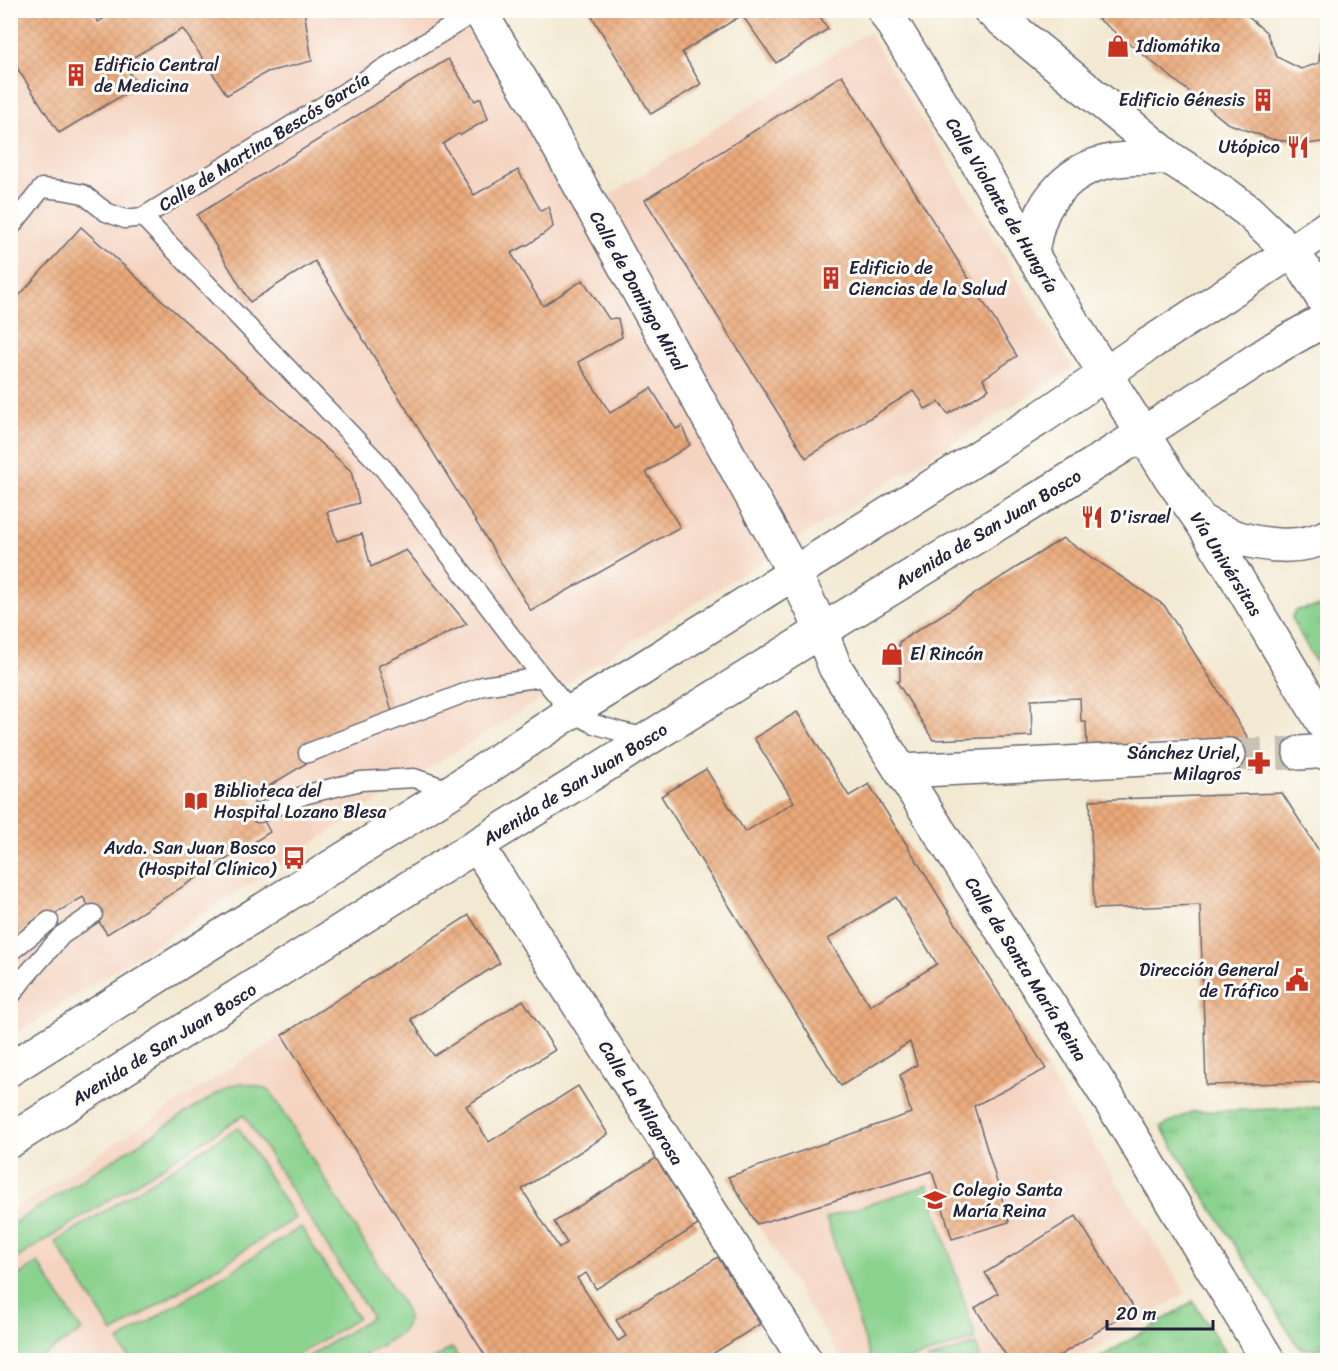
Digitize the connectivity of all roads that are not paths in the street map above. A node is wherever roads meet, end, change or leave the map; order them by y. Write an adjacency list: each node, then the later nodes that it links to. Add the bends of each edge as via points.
1 (479, 10): 5 (lane, Calle de Martina Bescós García); 16 (main road, Calle de Domingo Miral, via 534,102)
2 (884, 10): 8 (main road, Calle Violante de Hungría)
3 (990, 10): 4 (main road)
4 (1170, 158): 8 (main road, via 1116,160 1088,167 1069,179 1041,217); 9 (main road, via 1248,211)
5 (143, 217): 7 (lane, Calle de Martina Bescós García, via 125,219 106,212 83,194 42,188); 18 (lane, via 384,469)
6 (1328, 227): 9 (main road)
7 (10, 228)
8 (1032, 253): 12 (main road, Calle Violante de Hungría)
9 (1299, 262): 10 (main road); 12 (main road)
10 (1328, 307)
11 (1328, 318): 13 (main road, Avenida de San Juan Bosco)
12 (1113, 386): 13 (main road, Vía Univérsitas); 16 (main road, via 1042,417)
13 (1143, 434): 14 (main road, Vía Univérsitas); 17 (main road, Avenida de San Juan Bosco)
14 (1201, 521): 15 (main road, via 1235,537 1279,545 1306,544); 20 (main road, Vía Univérsitas)
15 (1328, 536)
16 (794, 573): 17 (main road, Calle de Santa María Reina); 19 (main road)
17 (821, 631): 21 (main road, Avenida de San Juan Bosco); 24 (main road, Calle de Santa María Reina, via 835,667)
18 (542, 677): 19 (lane); 22 (lane, via 483,686)
19 (571, 712): 21 (lane, via 594,724); 25 (main road)
20 (1328, 731)
21 (649, 738): 27 (main road, Avenida de San Juan Bosco)
22 (308, 753)
23 (1229, 756): 24 (main road)
24 (901, 771): 35 (main road, Calle de Santa María Reina, via 1119,1115)
25 (452, 791): 26 (lane, via 414,778 361,781 307,794); 32 (main road)
26 (260, 813)
27 (477, 845): 33 (main road, Avenida de San Juan Bosco); 34 (main road, Calle La Milagrosa)
28 (93, 914): 31 (lane, via 62,935)
29 (49, 921): 30 (lane)
30 (10, 952)
31 (10, 997)
32 (10, 1069)
33 (10, 1141)
34 (805, 1360)
35 (1268, 1360)

